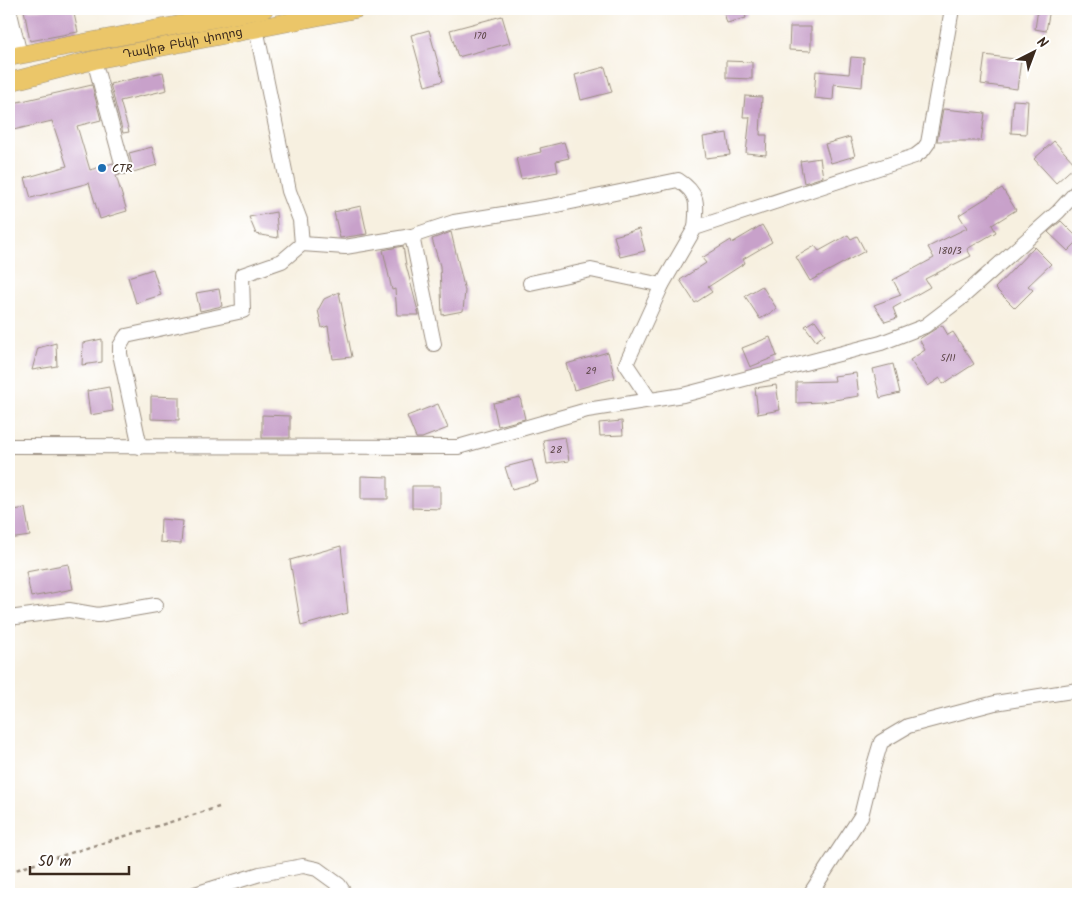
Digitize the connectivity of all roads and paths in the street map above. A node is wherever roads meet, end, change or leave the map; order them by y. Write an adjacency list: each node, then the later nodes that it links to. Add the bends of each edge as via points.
1 (9, 9): 7 (street)
2 (264, 9): 6 (main road, Դավիթ Բեկի փողոց)
3 (356, 9): 5 (main road, Դավիթ Բեկի փողոց)
4 (952, 9): 12 (street, via 928,143 923,150 915,156)
5 (256, 28): 8 (main road, Դավիթ Բեկի փողոց); 14 (street, via 289,191 300,220)
6 (74, 44): 7 (main road, Դավիթ Բեկի փողոց); 8 (main road, via 83,47)
7 (14, 56)
8 (87, 62): 9 (main road, Դավիթ Բեկի փողոց); 10 (street)
9 (9, 82)
10 (124, 167)
11 (1078, 190): 18 (street, via 1051,219 925,326 881,343 683,395)
12 (695, 228): 13 (street, via 698,202 689,187 678,180 454,222); 16 (street)
13 (412, 236): 14 (street, via 345,246); 17 (street)
14 (302, 244): 20 (street, via 282,261 242,275 244,311 126,336 120,346 120,354)
15 (530, 283): 16 (street, via 591,270)
16 (662, 285): 18 (street, via 626,364)
17 (434, 344)
18 (650, 400): 20 (street, via 587,410 458,447)
19 (9, 446): 20 (street)
20 (140, 447)
21 (156, 605): 22 (street, via 98,615 70,610)
22 (9, 618)
23 (1078, 690): 28 (street, via 995,704 908,726 881,742 862,816)
24 (219, 807): 25 (path)
25 (9, 872)
26 (195, 894): 27 (street, via 260,874 303,866 318,869 339,885)
27 (345, 894)
28 (810, 894)

